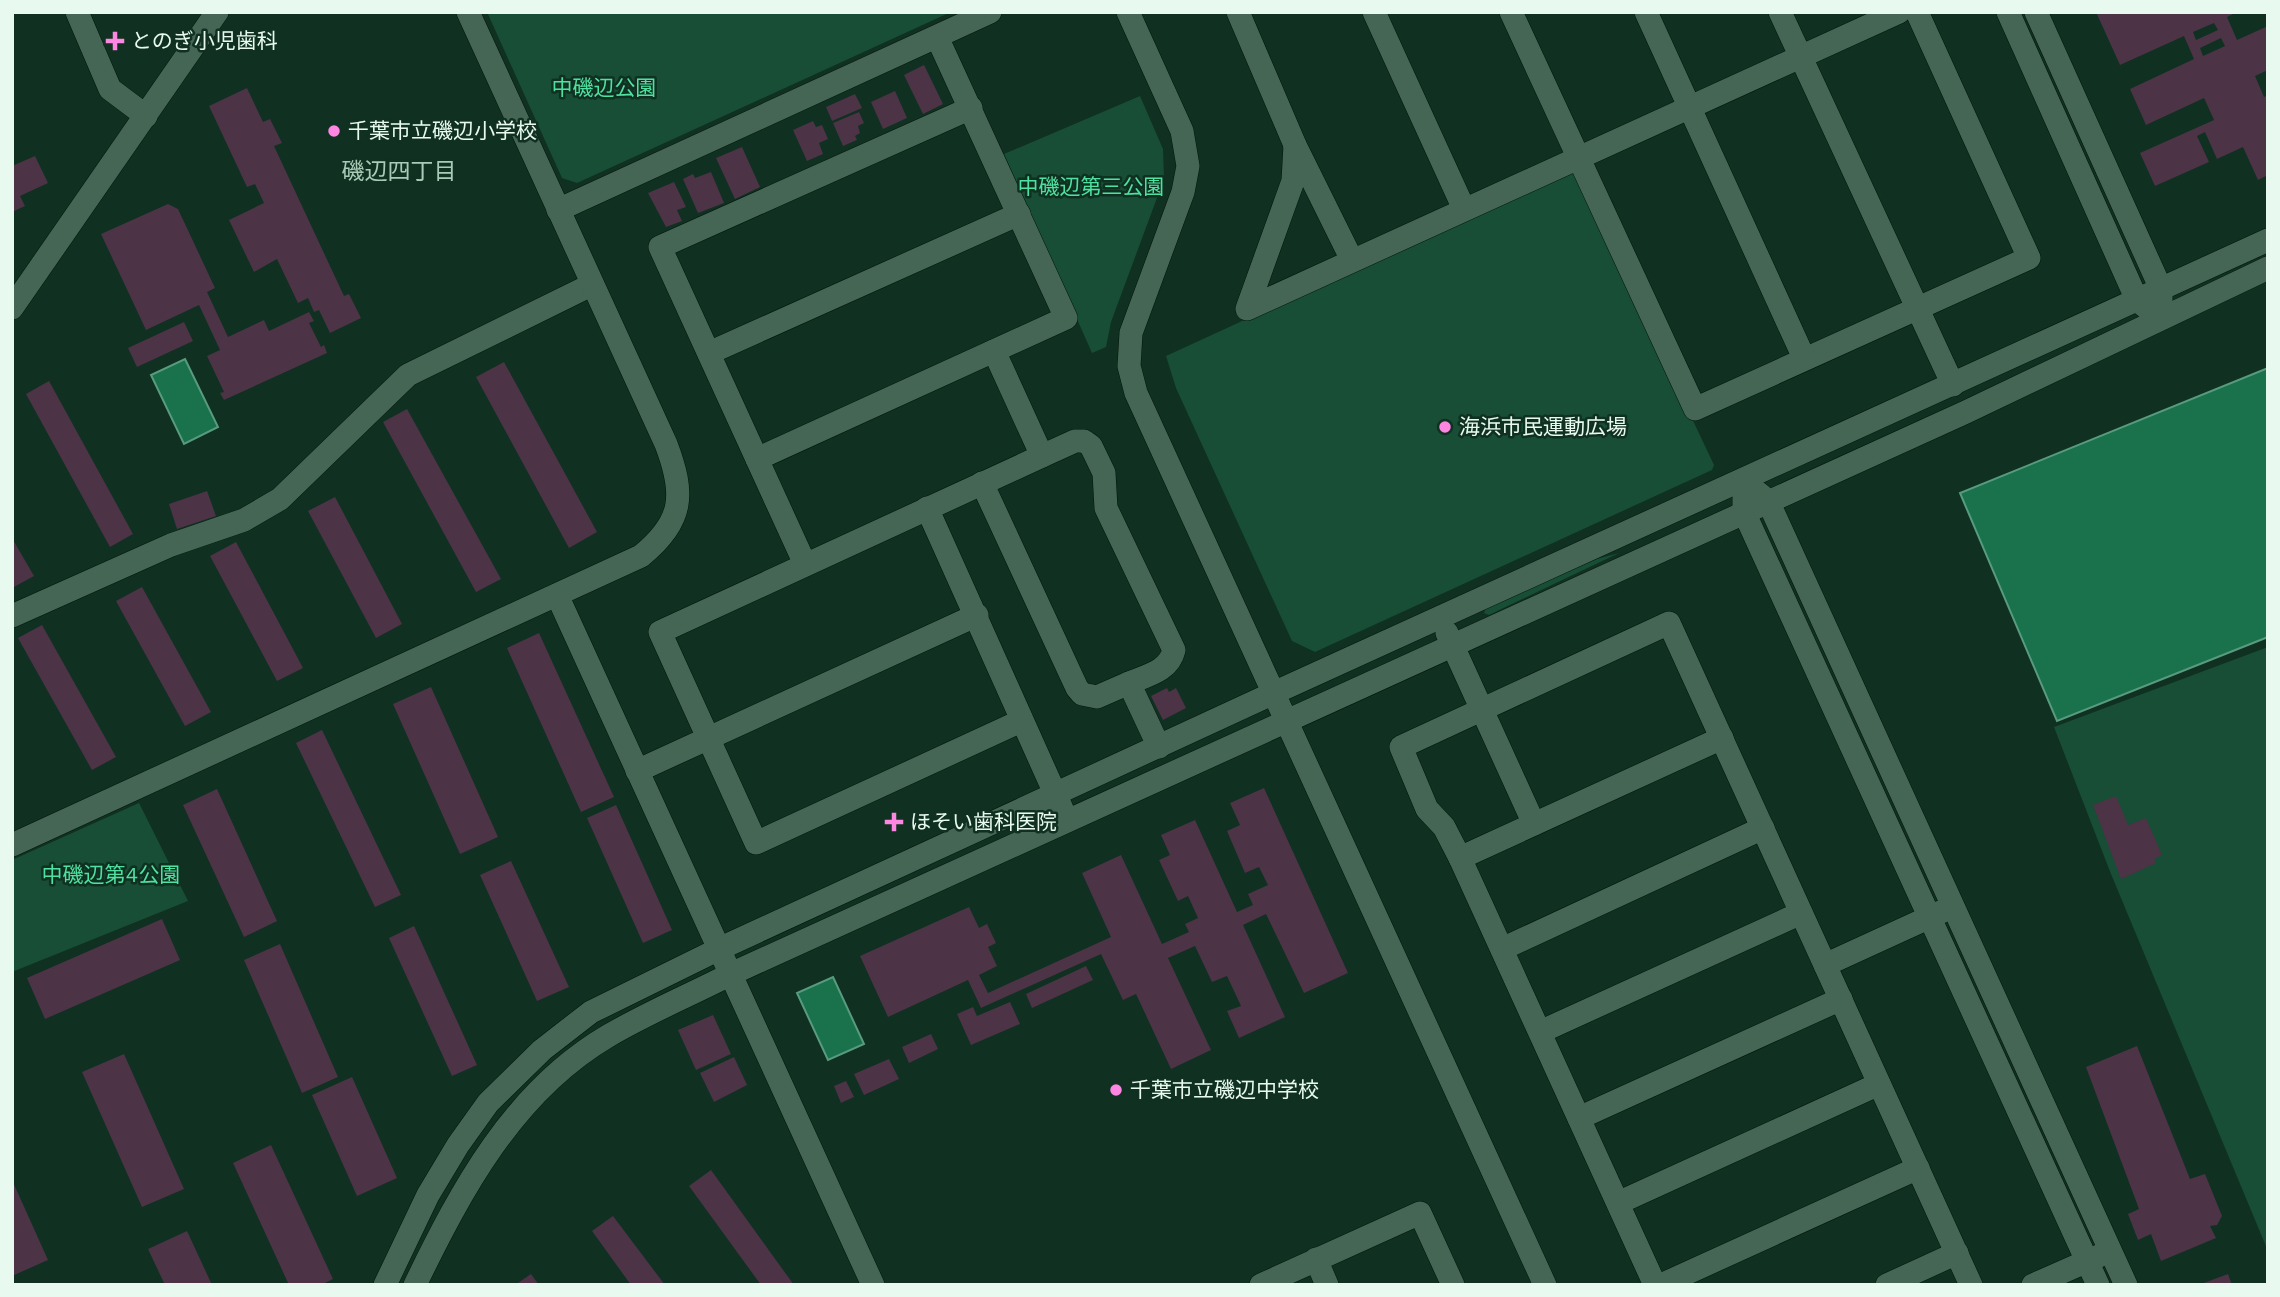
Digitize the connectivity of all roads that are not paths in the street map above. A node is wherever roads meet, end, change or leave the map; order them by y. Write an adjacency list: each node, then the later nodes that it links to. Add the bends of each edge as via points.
1 (77, 12): 19 (street, via 110,89)
2 (217, 12): 19 (street)
3 (468, 12): 23 (street)
4 (990, 12): 15 (street)
5 (1128, 12): 52 (street, via 1182,131 1188,166 1183,192 1131,333 1129,366 1136,393)
6 (1238, 12): 20 (street)
7 (1374, 12): 22 (street)
8 (1511, 12): 21 (street)
9 (1646, 12): 17 (street)
10 (1780, 12): 16 (street)
11 (1899, 12): 16 (street)
12 (1917, 12): 32 (street, via 2029,258)
13 (2008, 12): 30 (street)
14 (2036, 12): 29 (street)
15 (937, 37): 18 (street); 23 (street)
16 (1800, 57): 17 (street); 32 (street)
17 (1689, 107): 21 (street); 36 (street)
18 (971, 108): 24 (street); 35 (street, via 660,247)
19 (146, 116): 31 (street)
20 (1295, 145): 26 (street); 26 (street, via 1293,181 1247,309)
21 (1578, 157): 22 (street); 36 (street, via 1695,409)
22 (1464, 209): 26 (street)
23 (558, 210): 28 (street)
24 (1019, 214): 34 (street, via 1066,318); 35 (street)
25 (2268, 240): 29 (street)
26 (1352, 260)
27 (2268, 268): 33 (street)
28 (591, 285): 46 (street, via 666,444 678,477 678,503 671,524 641,556); 48 (street, via 408,374 280,499 244,520 171,545)
29 (2161, 289): 30 (street); 33 (street)
30 (2137, 300): 33 (street); 37 (street)
31 (12, 308)
32 (1917, 308): 36 (street); 37 (street)
33 (2161, 319): 42 (street)
34 (994, 351): 38 (street); 39 (street)
35 (709, 353): 39 (street)
36 (1804, 359)
37 (1953, 386): 40 (street)
38 (1042, 456): 41 (street); 51 (street, via 1075,441 1091,446 1104,473 1106,508 1171,641 1174,650 1164,668)
39 (757, 459): 45 (street)
40 (1743, 482): 42 (street); 44 (street); 49 (street)
41 (982, 483): 43 (street); 51 (street, via 1077,688 1097,697)
42 (1768, 501): 44 (street); 66 (street)
43 (928, 509): 45 (street); 47 (street)
44 (1744, 512): 50 (street); 68 (street)
45 (805, 564): 56 (street, via 660,632)
46 (557, 595): 59 (street); 64 (street)
47 (976, 615): 55 (street); 56 (street)
48 (12, 616)
49 (1441, 620): 50 (street); 52 (street)
50 (1453, 646): 53 (street); 54 (street)
51 (1129, 683): 58 (street)
52 (1276, 692): 54 (street); 58 (street)
53 (1482, 710): 57 (street, via 1669,623); 62 (street); 65 (street, via 1401,747 1427,809 1444,827)
54 (1288, 719): 61 (street); 89 (street)
55 (1021, 721): 56 (street, via 756,843); 60 (street)
56 (708, 738): 59 (street)
57 (1722, 738): 62 (street); 63 (street)
58 (1159, 747): 60 (street)
59 (637, 771): 69 (street)
60 (1056, 795): 61 (street); 69 (street)
61 (1068, 822): 72 (street)
62 (1534, 824): 65 (street)
63 (1763, 828): 67 (street); 70 (street)
64 (12, 845)
65 (1460, 858): 70 (street)
66 (1952, 907): 68 (street); 79 (street)
67 (1801, 913): 71 (street); 74 (street)
68 (1929, 917): 71 (street); 82 (street)
69 (719, 949): 72 (street); 83 (street, via 591,1012 514,1075 457,1145)
70 (1502, 949): 74 (street)
71 (1825, 965): 73 (street)
72 (731, 974): 84 (street, via 606,1037 536,1095 481,1160 452,1207); 85 (street)
73 (1841, 999): 75 (street); 76 (street)
74 (1540, 1032): 76 (street)
75 (1879, 1084): 77 (street); 78 (street)
76 (1580, 1118): 78 (street)
77 (1918, 1168): 80 (street); 91 (street)
78 (1618, 1203): 90 (street)
79 (2110, 1251): 82 (street); 96 (street)
80 (1957, 1253): 92 (street); 93 (street)
81 (1316, 1259): 86 (street); 87 (street); 88 (street, via 1420,1213)
82 (2087, 1261): 94 (street); 95 (street)
83 (385, 1285)
84 (415, 1285)
85 (873, 1285)
86 (1261, 1285)
87 (1327, 1285)
88 (1453, 1285)
89 (1545, 1285)
90 (1655, 1285)
91 (1661, 1285)
92 (1887, 1285)
93 (1971, 1285)
94 (2033, 1285)
95 (2098, 1285)
96 (2126, 1285)

